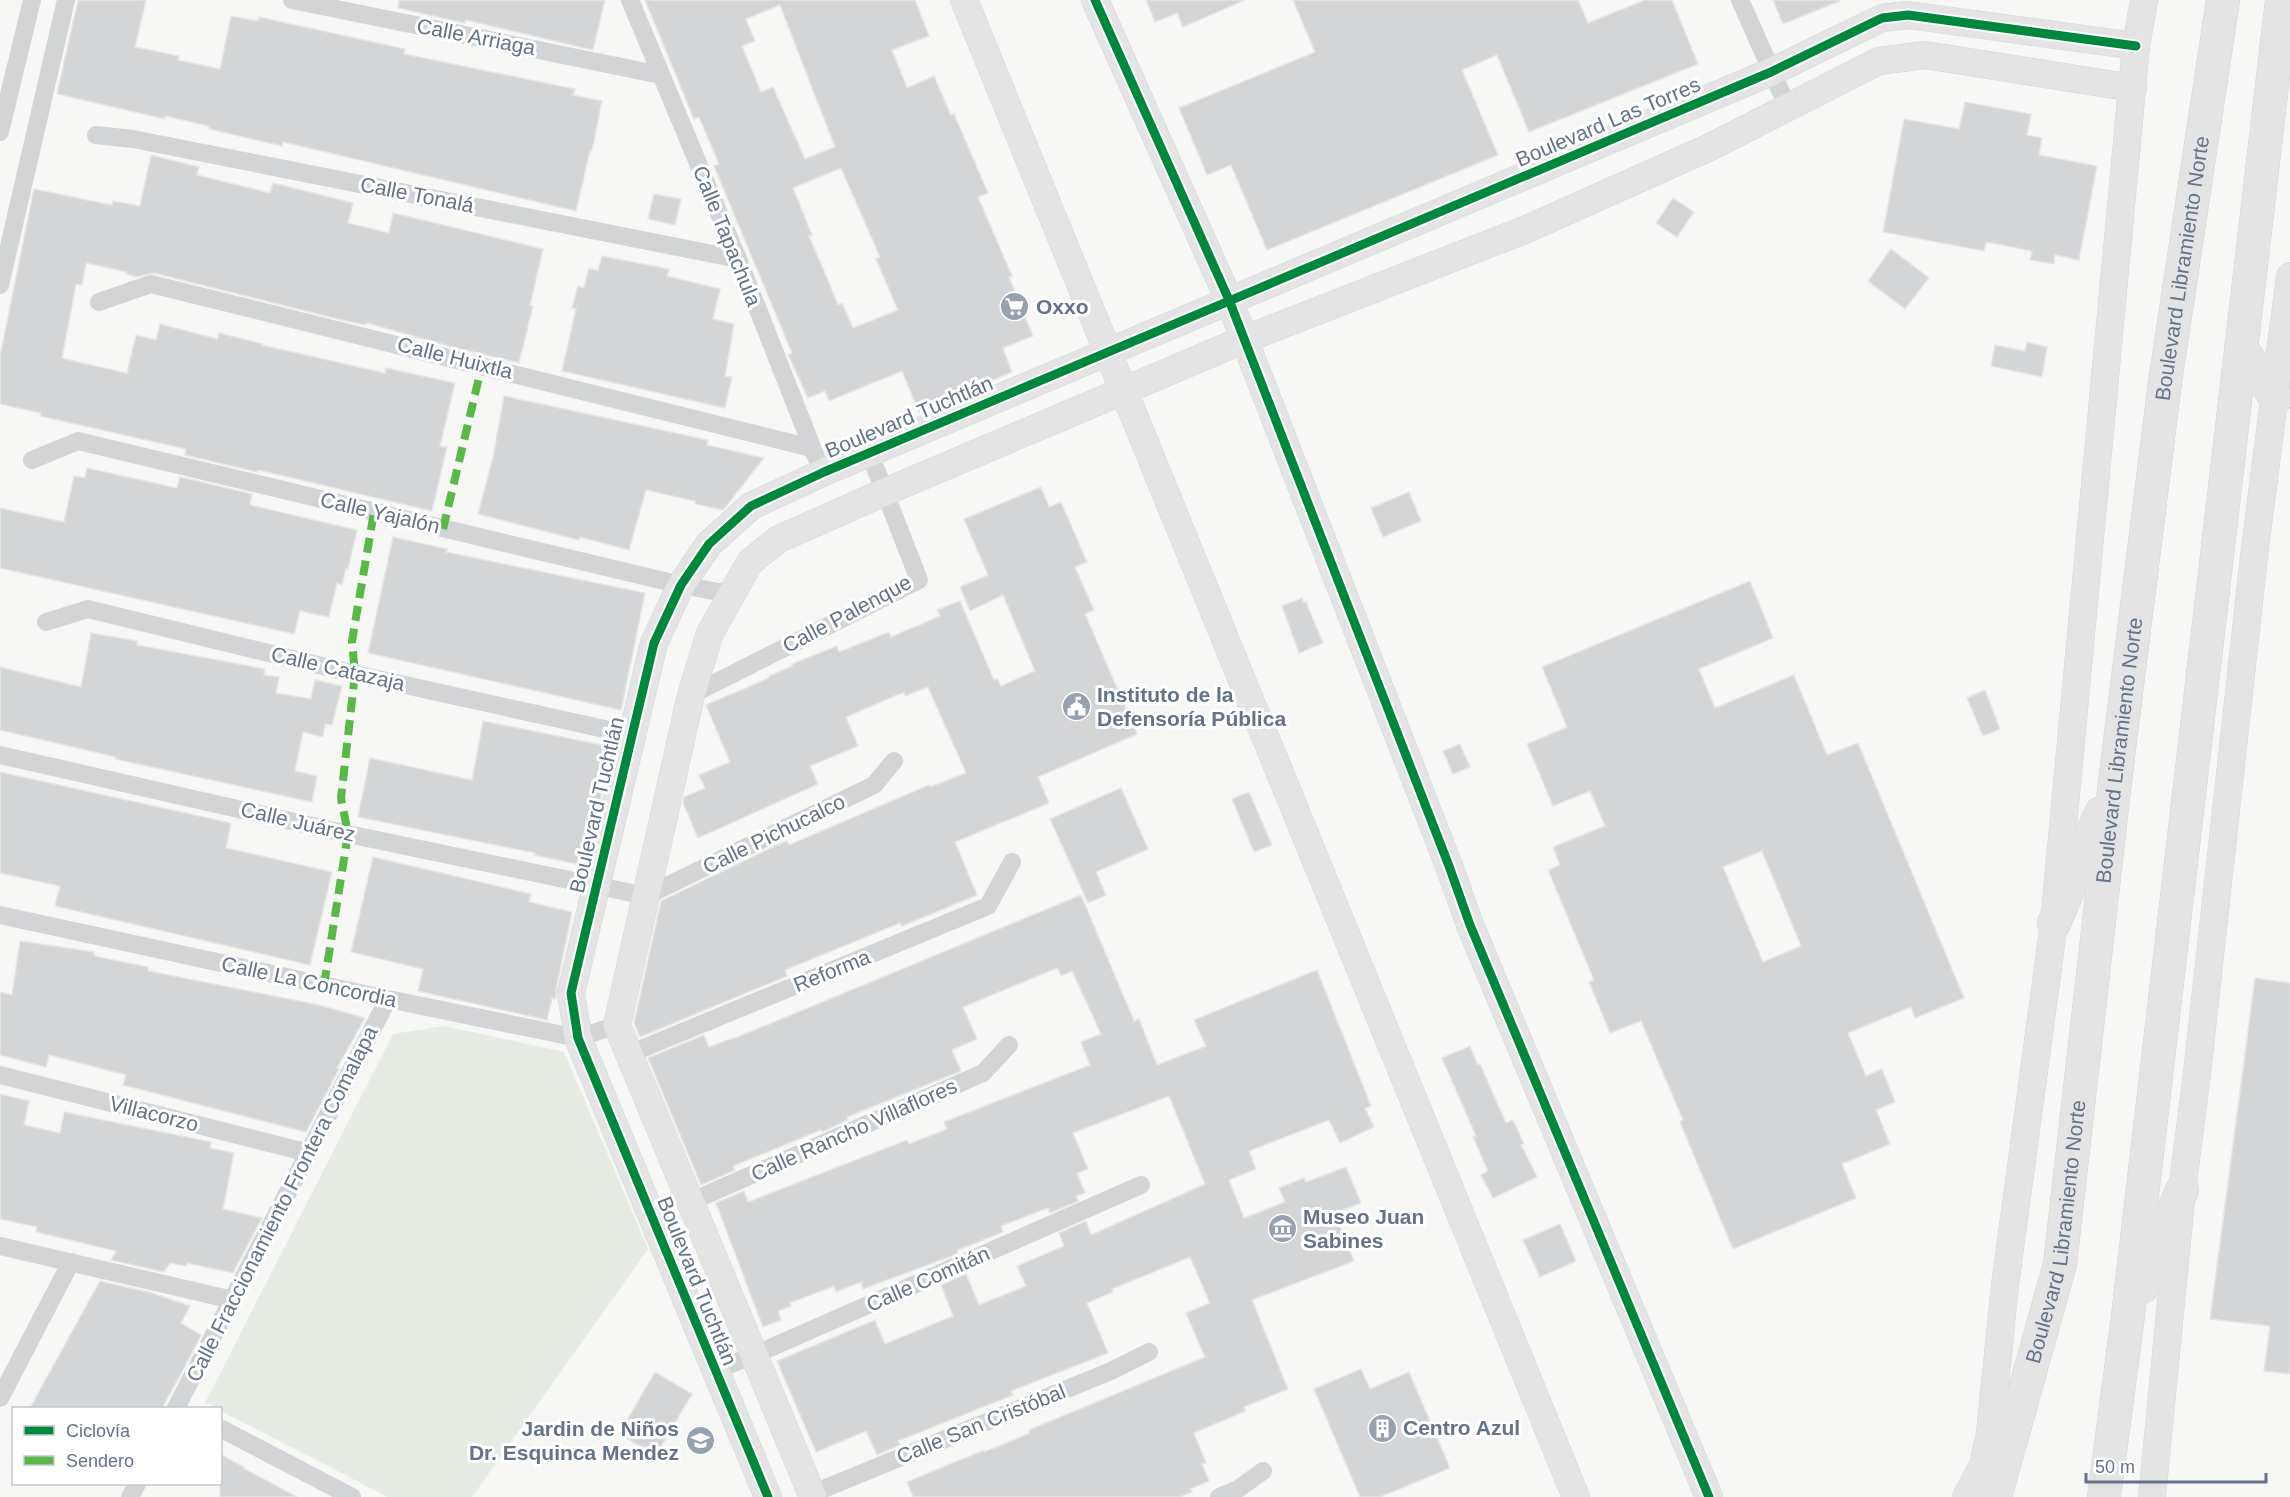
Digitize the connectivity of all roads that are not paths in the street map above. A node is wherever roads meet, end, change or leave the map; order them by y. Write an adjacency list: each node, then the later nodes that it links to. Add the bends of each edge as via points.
1 (32, 0): 18 (street)
2 (66, 0): 22 (street)
3 (292, 0): 15 (street, Calle Arriaga)
4 (630, 0): 15 (street, Calle Tapachula)
5 (964, 0): 27 (street)
6 (1095, 0): 23 (street)
7 (1740, 0): 14 (street)
8 (2144, 0): 12 (street)
9 (2215, 0): 13 (highway)
10 (2223, 0): 13 (highway, Boulevard Libramiento Norte)
11 (2282, 0): 26 (highway)
12 (2136, 46): 14 (street, Boulevard Las Torres, via 1908,15 1882,18); 16 (street)
13 (2215, 52): 42 (highway, Boulevard Libramiento Norte, via 2165,382)
14 (1771, 72): 17 (street); 23 (street, Boulevard Las Torres)
15 (661, 75): 20 (street, Calle Tapachula)
16 (2133, 88): 17 (street, via 1925,55 1878,61); 47 (street)
17 (1788, 108): 25 (street, via 1527,229)
18 (1, 123)
19 (96, 135): 20 (street, Calle Tonalá, via 133,139)
20 (738, 259): 30 (street, Calle Tapachula)
21 (2290, 276): 29 (street)
22 (0, 284)
23 (1229, 300): 25 (street); 27 (street, Boulevard Las Torres)
24 (99, 302): 30 (street, Calle Huixtla, via 151,284)
25 (1243, 340): 28 (street); 69 (street, via 1470,925)
26 (2241, 348): 29 (highway); 61 (highway)
27 (1108, 353): 28 (street); 31 (street, Boulevard Tuchtlán)
28 (1125, 392): 34 (street); 75 (street)
29 (2276, 398): 56 (street, via 2255,548)
30 (812, 448): 33 (street, Calle Tapachula)
31 (870, 454): 33 (street, Boulevard Tuchtlán); 34 (street, Calle Palenque)
32 (32, 460): 35 (street, Calle Yajalón, via 78,441)
33 (824, 472): 35 (street, Boulevard Tuchtlán, via 751,506 709,544)
34 (885, 492): 36 (street, via 779,539 750,562); 38 (street, Calle Palenque, via 919,580)
35 (681, 585): 36 (street, Calle Yajalón); 39 (street, Boulevard Tuchtlán, via 654,642)
36 (730, 594): 38 (street, via 710,633)
37 (46, 622): 39 (street, Calle Catazaja, via 88,609)
38 (691, 695): 45 (street)
39 (632, 735): 44 (street, Boulevard Tuchtlán)
40 (0, 755): 44 (street, Calle Juárez, via 348,834)
41 (894, 761): 45 (street, Calle Pichucalco, via 874,785)
42 (2115, 781): 47 (highway); 78 (highway, Boulevard Libramiento Norte, via 2060,1264)
43 (1012, 862): 52 (street, Reforma, via 988,906)
44 (597, 884): 45 (street, Calle Juárez); 50 (street, Boulevard Tuchtlán, via 571,993)
45 (646, 896): 49 (street)
46 (0, 915): 48 (street, Calle La Concordia)
47 (2054, 923): 77 (street, via 2005,1285 1990,1433 1983,1465)
48 (388, 999): 50 (street, Calle La Concordia); 54 (street, Calle Fraccionamiento Frontera Comalapa)
49 (617, 1025): 50 (street); 52 (street, Boulevard Tuchtlán)
50 (578, 1038): 64 (street, Boulevard Tuchtlán)
51 (1009, 1045): 57 (street, Calle Rancho Villaflores, via 983,1073)
52 (629, 1054): 57 (street, Boulevard Tuchtlán)
53 (0, 1075): 54 (street, Villacorzo)
54 (309, 1153): 60 (street, Calle Fraccionamiento Frontera Comalapa)
55 (1142, 1185): 63 (street, Calle Comitán)
56 (2182, 1190): 61 (highway); 80 (street)
57 (690, 1202): 63 (street, Boulevard Tuchtlán)
58 (0, 1246): 59 (street)
59 (71, 1262): 60 (street); 65 (street)
60 (233, 1300): 66 (street, Calle Fraccionamiento Frontera Comalapa)
61 (2127, 1324): 79 (highway)
62 (1149, 1352): 71 (street, Calle San Cristóbal)
63 (754, 1355): 64 (street, Calle Comitán); 71 (street, Boulevard Tuchtlán)
64 (714, 1371): 73 (street, Boulevard Tuchtlán)
65 (0, 1398)
66 (180, 1407)
67 (222, 1429): 70 (street)
68 (1263, 1471): 74 (street)
69 (1705, 1488): 76 (street)
70 (317, 1489): 72 (street)
71 (812, 1495)
72 (352, 1497)
73 (768, 1497)
74 (1219, 1497)
75 (1576, 1497)
76 (1723, 1497)
77 (1966, 1497)
78 (1995, 1497)
79 (2104, 1497)
80 (2152, 1497)

